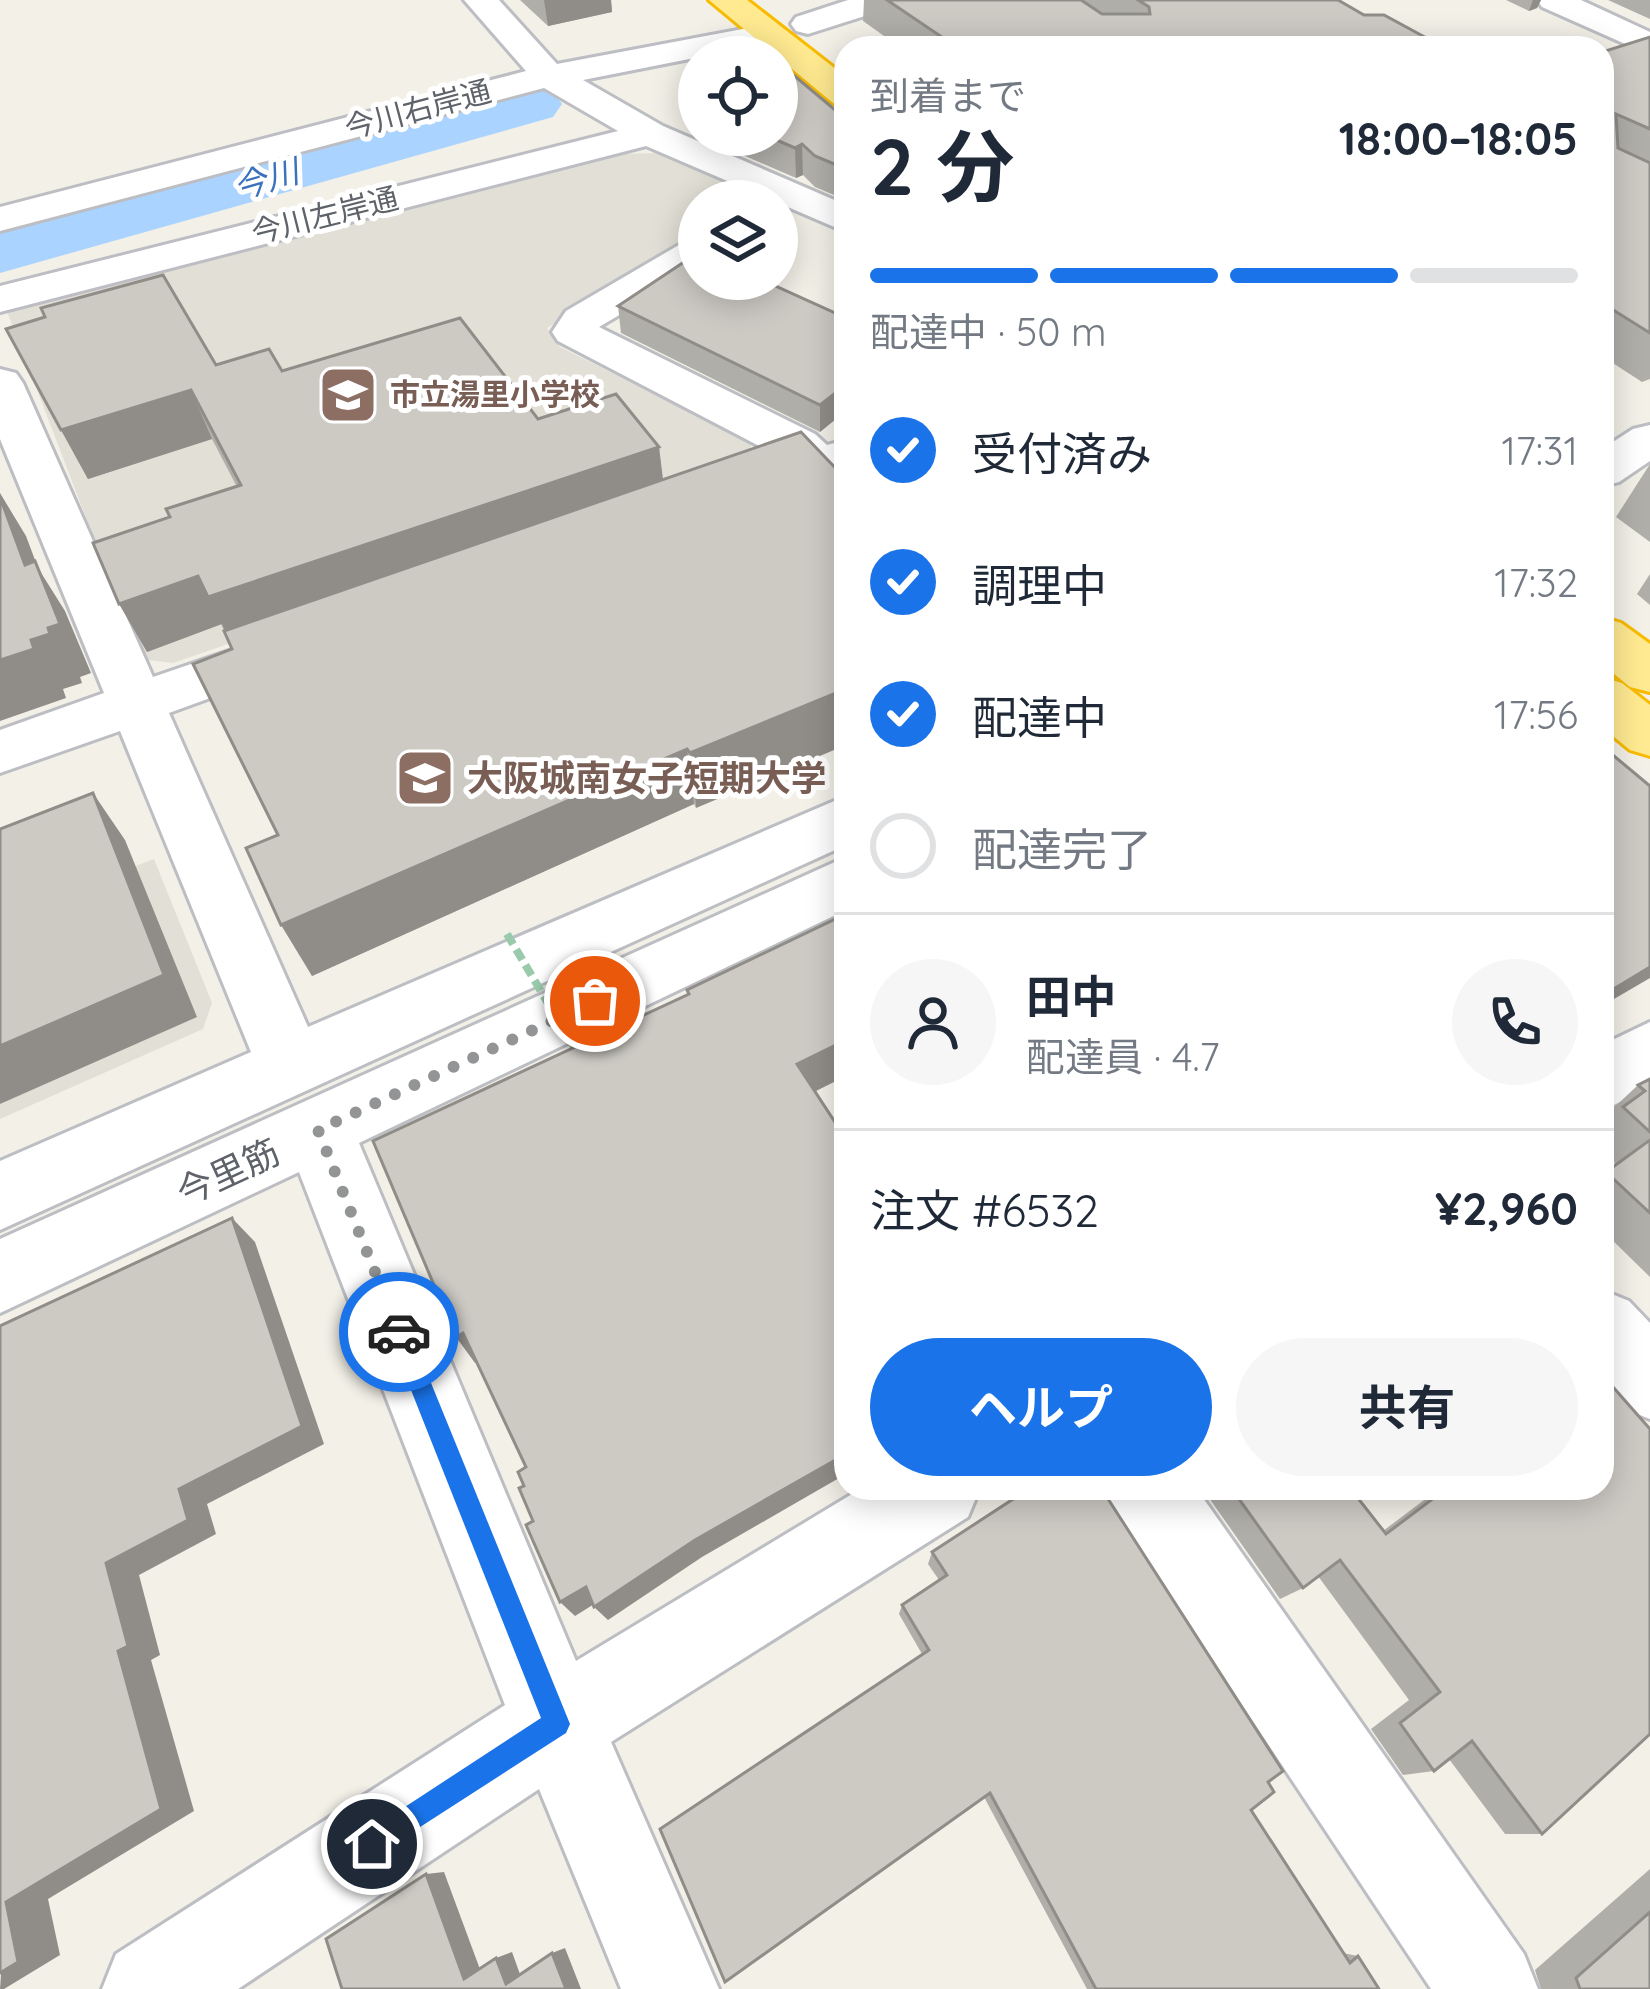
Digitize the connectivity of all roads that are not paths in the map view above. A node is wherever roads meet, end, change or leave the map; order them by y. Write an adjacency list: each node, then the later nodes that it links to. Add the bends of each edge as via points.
1 (481, 0): 9 (street)
2 (726, 0): 5 (highway)
3 (881, 0): 6 (street)
4 (1554, 0): 8 (street)
5 (773, 17): 6 (highway); 9 (street, 今川右岸通); 10 (highway)
6 (808, 24): 7 (highway)
7 (834, 44)
8 (1650, 45)
9 (549, 76): 11 (street); 15 (street, 今川右岸通)
10 (834, 82)
11 (650, 134): 12 (street); 17 (street, 今川左岸通)
12 (743, 180)
13 (798, 205): 14 (street)
14 (834, 216)
15 (0, 219)
16 (678, 263): 21 (street, via 581,320 574,332)
17 (0, 298)
18 (0, 383): 27 (street)
19 (1650, 439): 20 (street)
20 (1614, 463)
21 (834, 469)
22 (834, 472): 23 (street)
23 (687, 511)
24 (335, 634): 27 (street)
25 (1614, 646): 26 (highway)
26 (1650, 674)
27 (138, 703): 30 (street); 35 (street)
28 (1614, 706): 29 (highway)
29 (1650, 735)
30 (0, 752)
31 (834, 824): 35 (street, 今里筋)
32 (834, 887): 35 (street, 今里筋)
33 (1650, 1051): 34 (street)
34 (1614, 1074)
35 (304, 1097): 36 (street, 今里筋); 37 (street, 今里筋); 42 (street)
36 (0, 1196)
37 (0, 1277)
38 (1614, 1341): 39 (street)
39 (1650, 1380)
40 (920, 1500): 42 (street)
41 (1154, 1500): 45 (street)
42 (556, 1724): 43 (street); 44 (street)
43 (151, 1989)
44 (670, 1989)
45 (1489, 1989)

